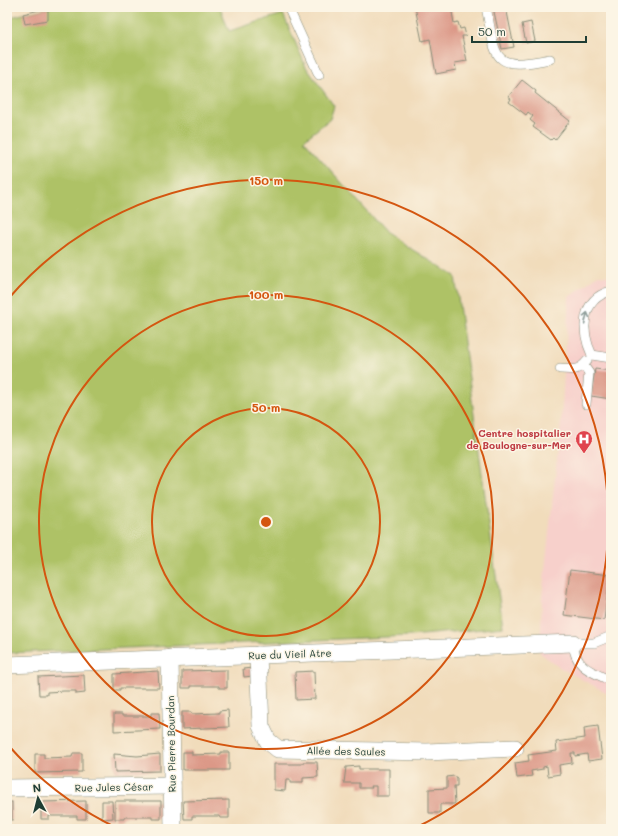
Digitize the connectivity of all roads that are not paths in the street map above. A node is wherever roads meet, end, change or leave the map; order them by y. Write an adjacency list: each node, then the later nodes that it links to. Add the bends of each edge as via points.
1 (288, 7): 4 (lane)
2 (486, 7): 3 (lane, via 494,45 500,59 520,65)
3 (550, 59)
4 (319, 75)
5 (611, 291): 6 (lane, one-way to 5, via 585,336 586,318 592,303)
6 (592, 355): 7 (lane); 8 (lane)
7 (611, 358)
8 (584, 366): 9 (lane, via 574,370); 10 (lane, via 589,374)
9 (560, 369)
10 (586, 404)
11 (611, 636): 12 (lane, via 594,643)
12 (573, 643): 13 (street, Rue du Vieil Atre); 16 (lane, via 574,655 579,663)
13 (258, 655): 14 (street, Rue du Vieil Atre); 17 (street, Allée des Saules, via 261,726 268,741 278,749 427,752)
14 (170, 658): 15 (street, Rue du Vieil Atre); 18 (street, Rue Pierre Bourdan)
15 (7, 665)
16 (611, 681)
17 (515, 748)
18 (172, 786): 19 (street, Rue Jules César); 20 (street, Rue Pierre Bourdan)
19 (7, 788)
20 (173, 829)

